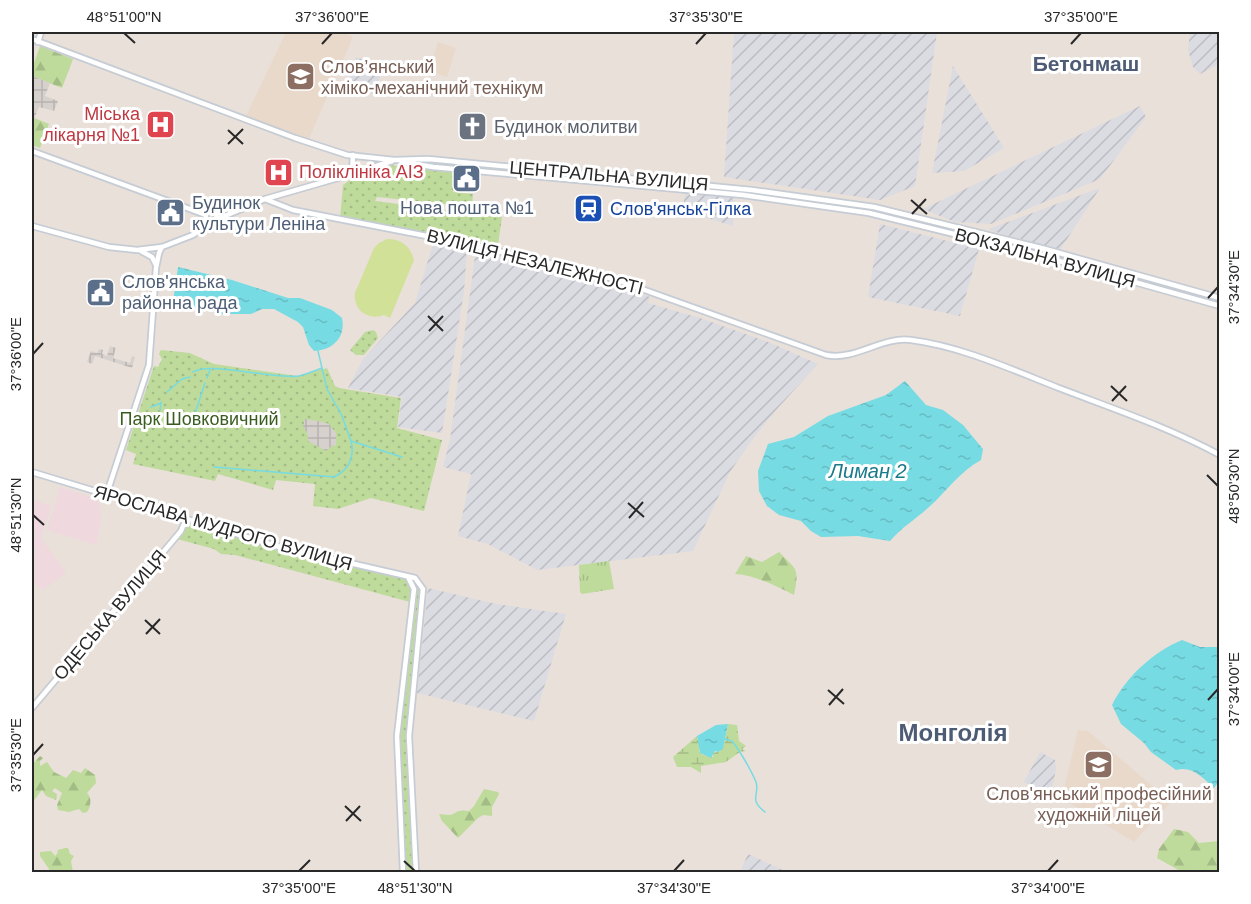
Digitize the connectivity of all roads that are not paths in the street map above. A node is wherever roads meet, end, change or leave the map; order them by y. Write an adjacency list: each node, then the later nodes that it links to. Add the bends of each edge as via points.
1 (41, 32): 3 (street)
2 (32, 39): 3 (street, ЦЕНТРАЛЬНА ВУЛИЦЯ)
3 (38, 42): 5 (street, ЦЕНТРАЛЬНА ВУЛИЦЯ, via 295,138)
4 (32, 150): 15 (street)
5 (353, 155): 6 (street, ЦЕНТРАЛЬНА ВУЛИЦЯ); 7 (street)
6 (394, 160): 7 (street); 13 (street, ЦЕНТРАЛЬНА ВУЛИЦЯ, via 428,159 752,190); 14 (street, ЦЕНТРАЛЬНА ВУЛИЦЯ, via 743,195)
7 (352, 174): 8 (street)
8 (286, 192): 9 (street); 11 (street)
9 (276, 195): 10 (street); 11 (street)
10 (265, 199): 11 (street, ВУЛИЦЯ НЕЗАЛЕЖНОСТІ); 12 (street); 16 (street)
11 (282, 204): 24 (street, ВУЛИЦЯ НЕЗАЛЕЖНОСТІ, via 293,210 473,245 614,279 834,357 899,339 948,348 1149,421)
12 (213, 211): 15 (street); 16 (street, via 217,215)
13 (894, 212): 22 (street, ВОКЗАЛЬНА ВУЛИЦЯ)
14 (869, 213): 23 (street, ВОКЗАЛЬНА ВУЛИЦЯ)
15 (206, 215): 16 (street, via 208,221); 18 (street)
16 (213, 221): 18 (street)
17 (32, 226): 20 (street, via 99,245)
18 (193, 235): 19 (street)
19 (162, 247): 20 (street); 21 (street)
20 (137, 250): 21 (street, via 152,257)
21 (156, 268): 26 (street, via 149,365)
22 (1220, 298)
23 (1220, 306)
24 (1220, 455)
25 (32, 472): 26 (street, ЯРОСЛАВА МУДРОГО ВУЛИЦЯ)
26 (106, 496): 27 (street, ЯРОСЛАВА МУДРОГО ВУЛИЦЯ)
27 (186, 519): 28 (street, ЯРОСЛАВА МУДРОГО ВУЛИЦЯ, via 276,546); 29 (street, ОДЕСЬКА ВУЛИЦЯ, via 181,531)
28 (408, 577): 30 (street, via 414,590 397,736); 31 (street, ЯРОСЛАВА МУДРОГО ВУЛИЦЯ, via 423,589 409,736)
29 (32, 708)
30 (403, 873)
31 (416, 873)

